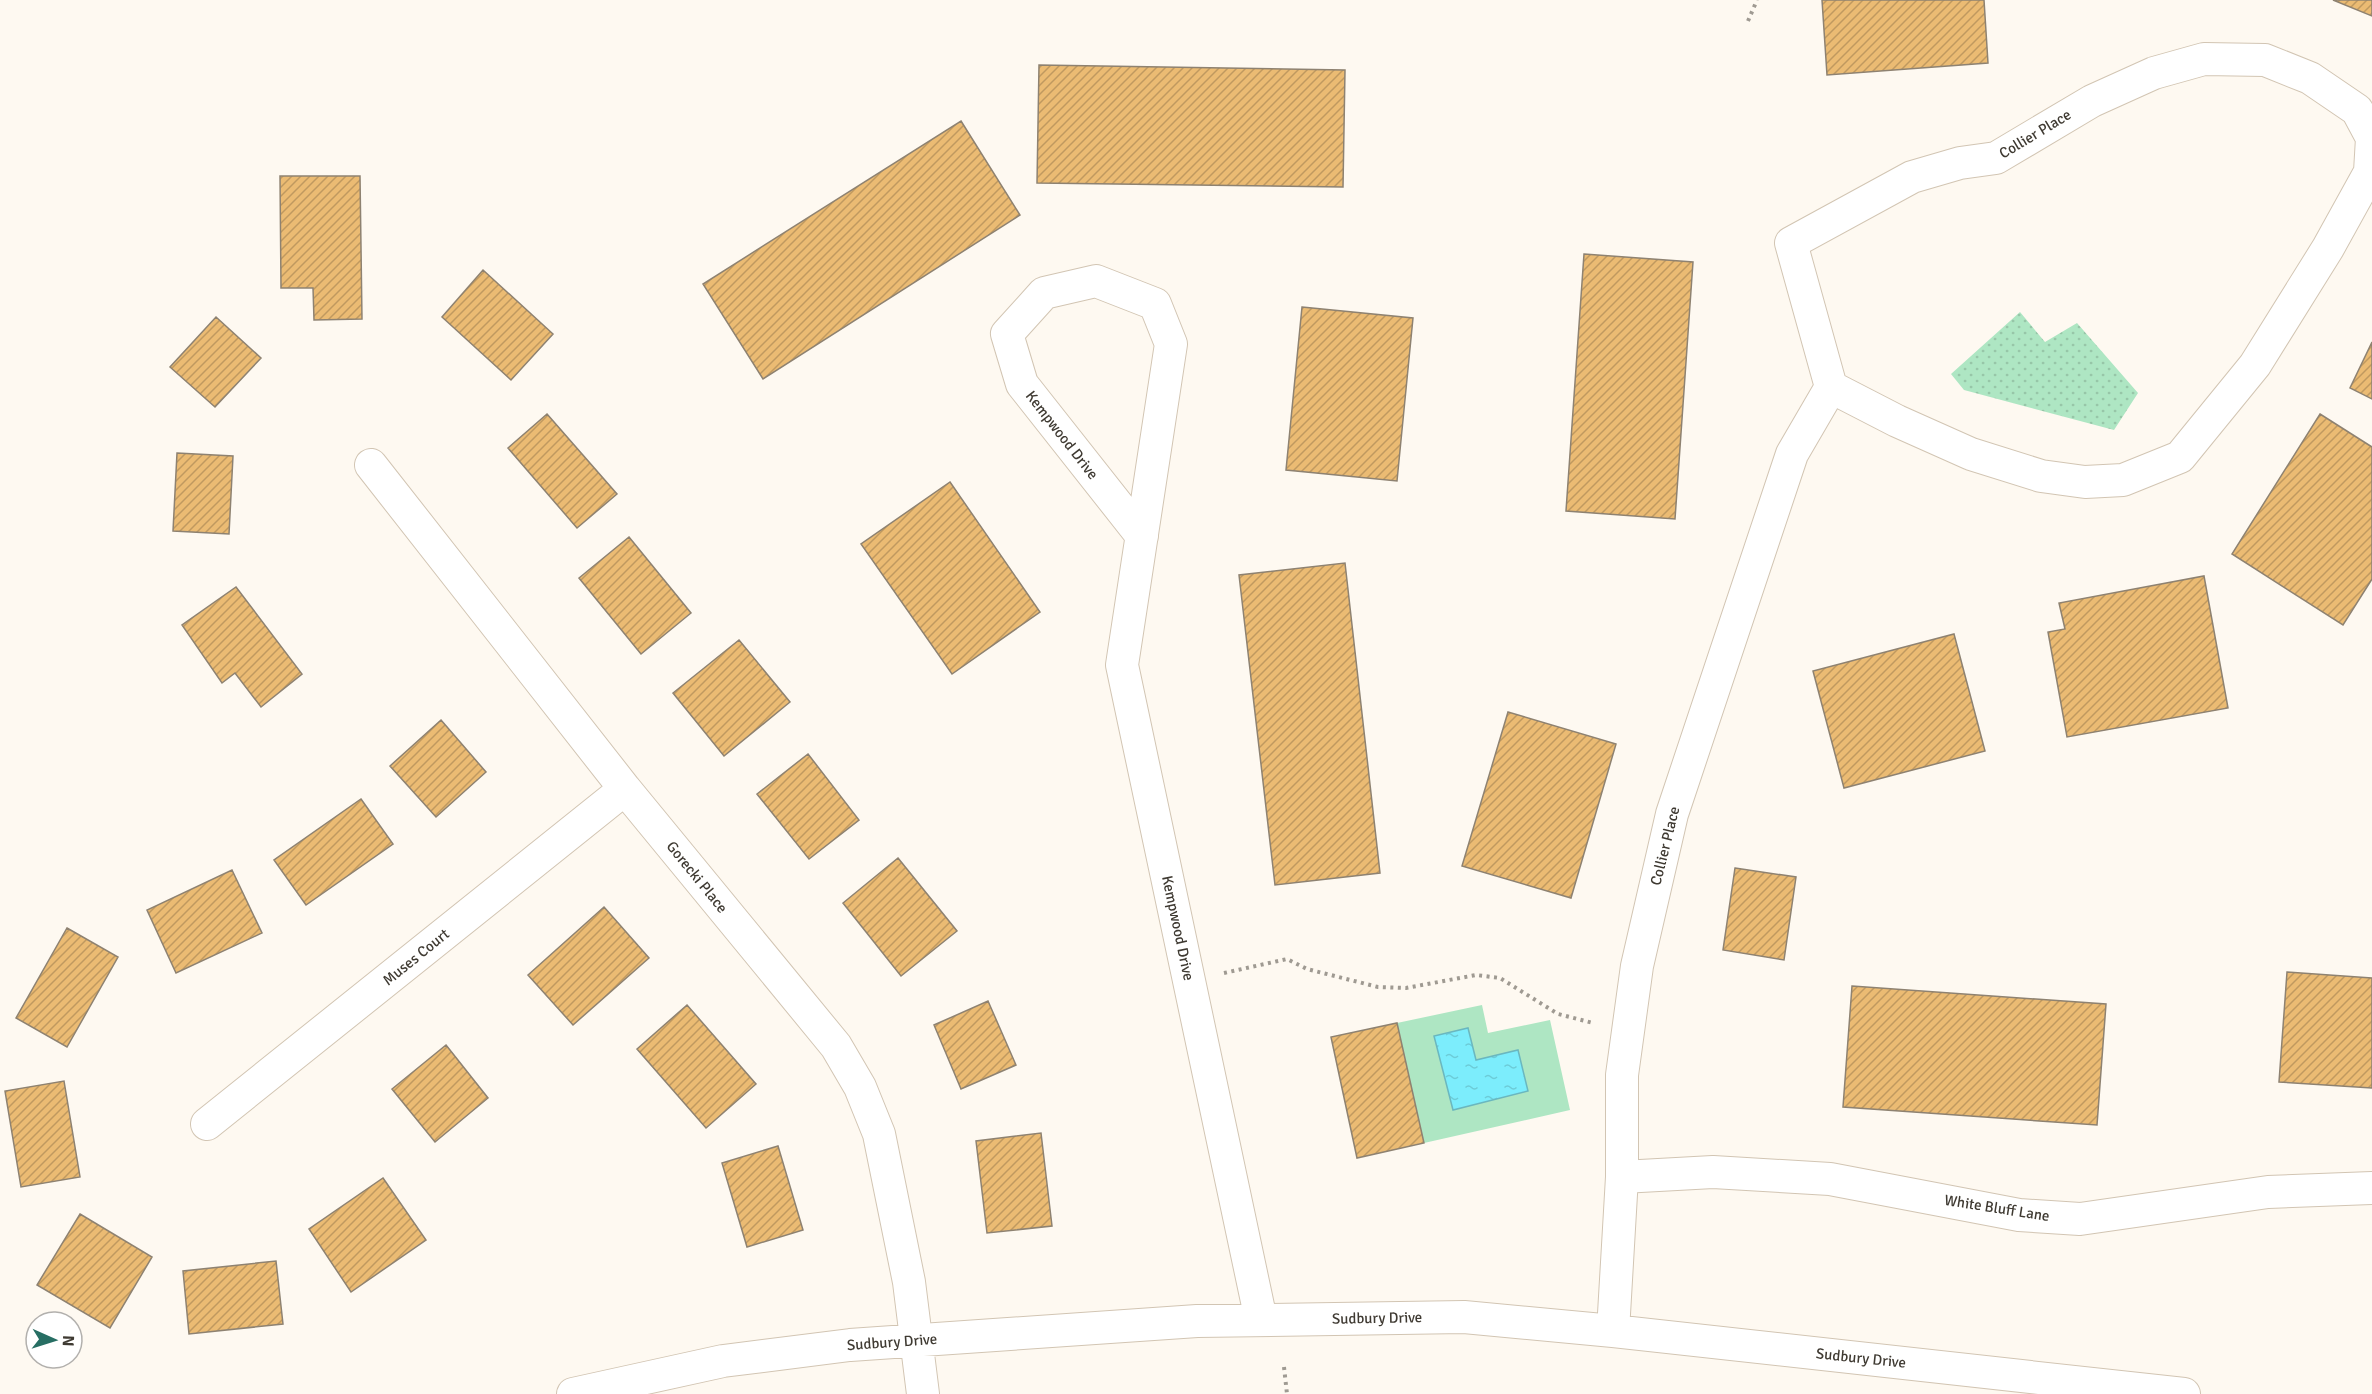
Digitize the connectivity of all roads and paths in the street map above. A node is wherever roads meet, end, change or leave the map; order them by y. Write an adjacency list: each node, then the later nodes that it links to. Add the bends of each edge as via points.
1 (1757, 0): 2 (path)
2 (1748, 21)
3 (2372, 138): 4 (street, Collier Place, via 2370,172 2328,248 2255,365 2180,457 2123,480 2085,482 2041,476 1971,454); 4 (street, Collier Place, via 2357,110 2310,78 2265,60 2204,60 2154,73 2092,101 1996,158 1960,163 1912,177 1791,243)
4 (1831, 387): 9 (street, Collier Place, via 1792,454 1671,814 1637,966)
5 (371, 465): 7 (street, Gorecki Place)
6 (1142, 536): 6 (street, Kempwood Drive, via 1170,344 1155,304 1096,280 1044,293 1007,334 1022,384); 8 (street, Kempwood Drive, via 1122,665)
7 (625, 789): 10 (street, Muses Court); 15 (street, Gorecki Place, via 836,1046 860,1088 879,1134 891,1184)
8 (1190, 982): 9 (path, via 1287,959 1307,969 1378,987 1406,988 1476,975 1500,978 1518,986 1558,1014); 13 (street, Kempwood Drive)
9 (1628, 1033): 11 (street, Collier Place, via 1623,1075)
10 (207, 1124)
11 (1622, 1177): 12 (street, White Bluff Lane, via 1713,1172 1830,1179 2019,1215 2080,1219 2268,1192); 14 (street, Collier Place)
12 (2372, 1188)
13 (1262, 1320): 14 (street, Sudbury Drive, via 1464,1317); 15 (street, Sudbury Drive)
14 (1613, 1331): 20 (street, Sudbury Drive)
15 (916, 1339): 17 (street, Sudbury Drive, via 723,1361); 18 (street, Gorecki Place)
16 (1284, 1367): 19 (path)
17 (573, 1394)
18 (923, 1394)
19 (1287, 1394)
20 (2184, 1394)

